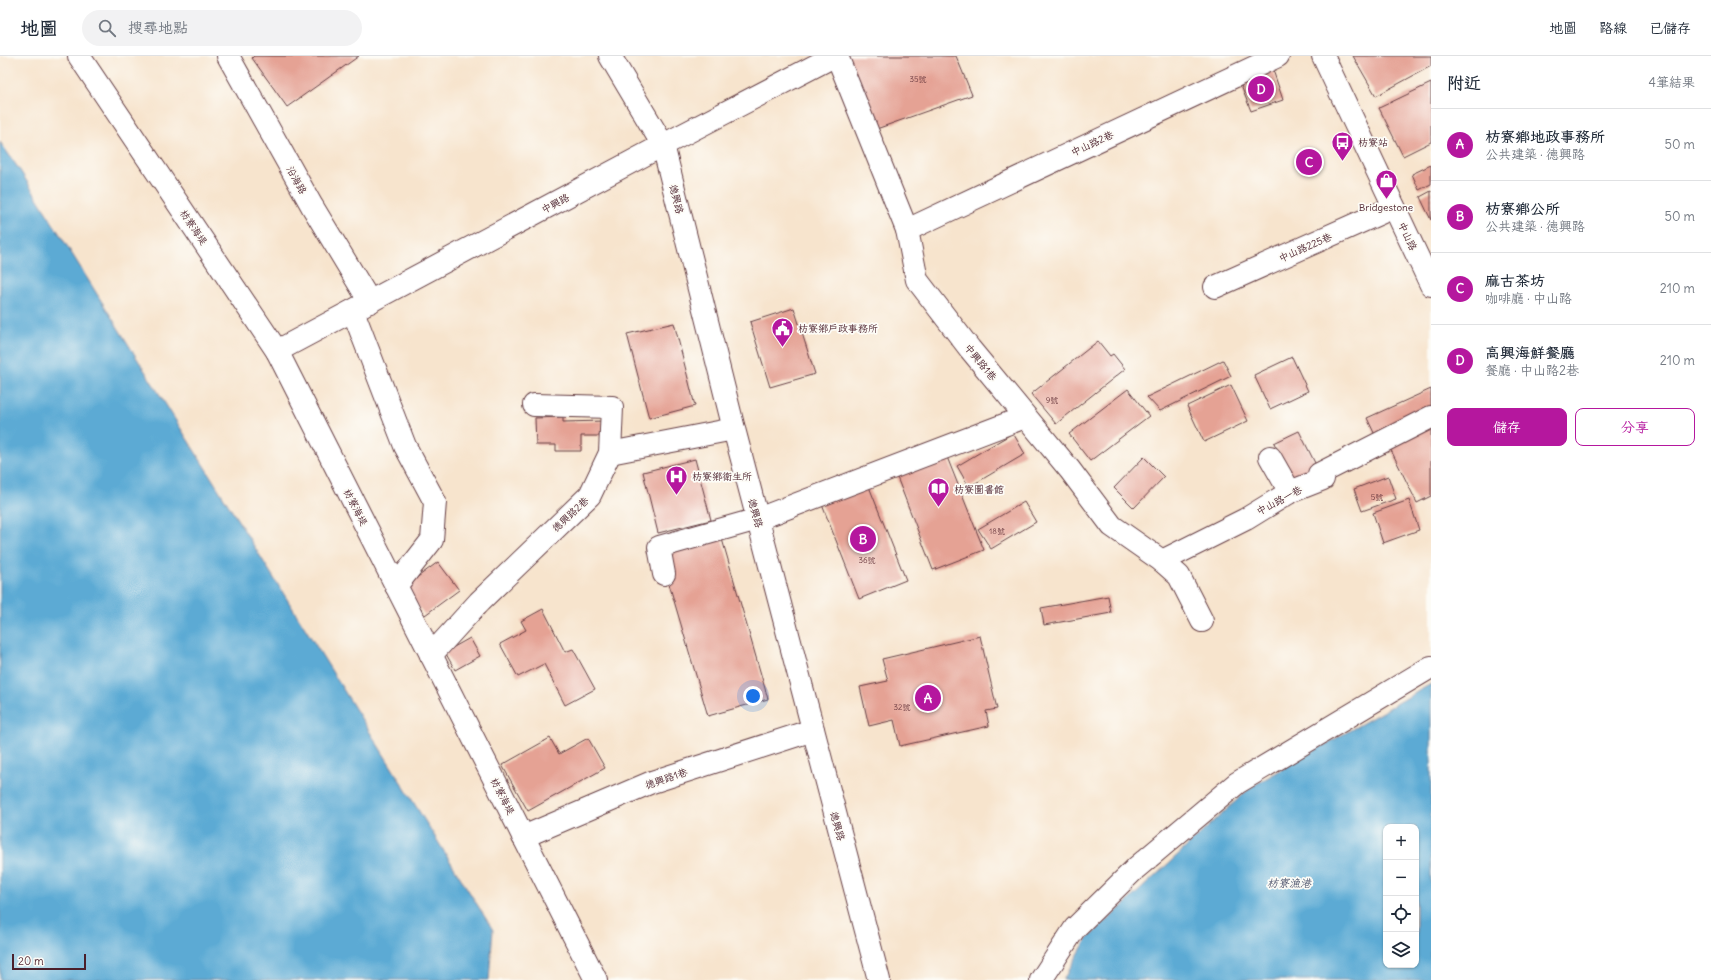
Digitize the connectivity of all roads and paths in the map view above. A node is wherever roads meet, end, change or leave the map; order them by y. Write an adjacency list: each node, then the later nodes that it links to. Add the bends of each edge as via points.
1 (79, 56): 13 (street, 枋寮海堤)
2 (228, 56): 12 (street, 沿海路, via 312,206)
3 (610, 56): 7 (street, 德興路)
4 (836, 56): 7 (street, 中興路); 9 (street, 中興路1巷)
5 (1278, 56): 9 (street, 中山路2巷)
6 (1323, 56): 8 (street, 中山路)
7 (663, 145): 12 (street, 中興路); 17 (street, 德興路)
8 (1394, 207): 10 (street, 中山路); 11 (street, 中山路225巷)
9 (907, 230): 15 (street, 中興路1巷, via 917,280)
10 (1431, 285)
11 (1215, 287)
12 (361, 306): 13 (street, 中興路); 24 (street, 沿海路, via 405,446 435,502 432,540)
13 (277, 351): 24 (street, 枋寮海堤)
14 (534, 405): 18 (street, 德興路2巷, via 612,408)
15 (1025, 417): 21 (street); 22 (street, 中興路1巷, via 1070,470 1112,526)
16 (1431, 417): 20 (street, 中山路一巷, via 1319,474 1322,479)
17 (734, 429): 18 (street); 21 (street, 德興路)
18 (610, 453): 26 (street, 德興路2巷, via 590,495 479,602)
19 (1270, 457): 20 (street)
20 (1290, 492): 22 (street, 中山路一巷, via 1246,519)
21 (758, 519): 23 (street, via 658,548); 28 (street, 德興路)
22 (1162, 561): 25 (street, 中興路1巷, via 1179,576)
23 (664, 574)
24 (396, 586): 26 (street, 枋寮海堤)
25 (1202, 621)
26 (431, 655): 29 (street, 枋寮海堤)
27 (1431, 667): 32 (street, via 1237,783 1136,868 1075,928)
28 (813, 730): 29 (street, 德興路1巷, via 652,782); 31 (street, 德興路)
29 (524, 837): 30 (street, 枋寮海堤)
30 (596, 980)
31 (879, 980)
32 (1041, 980)

